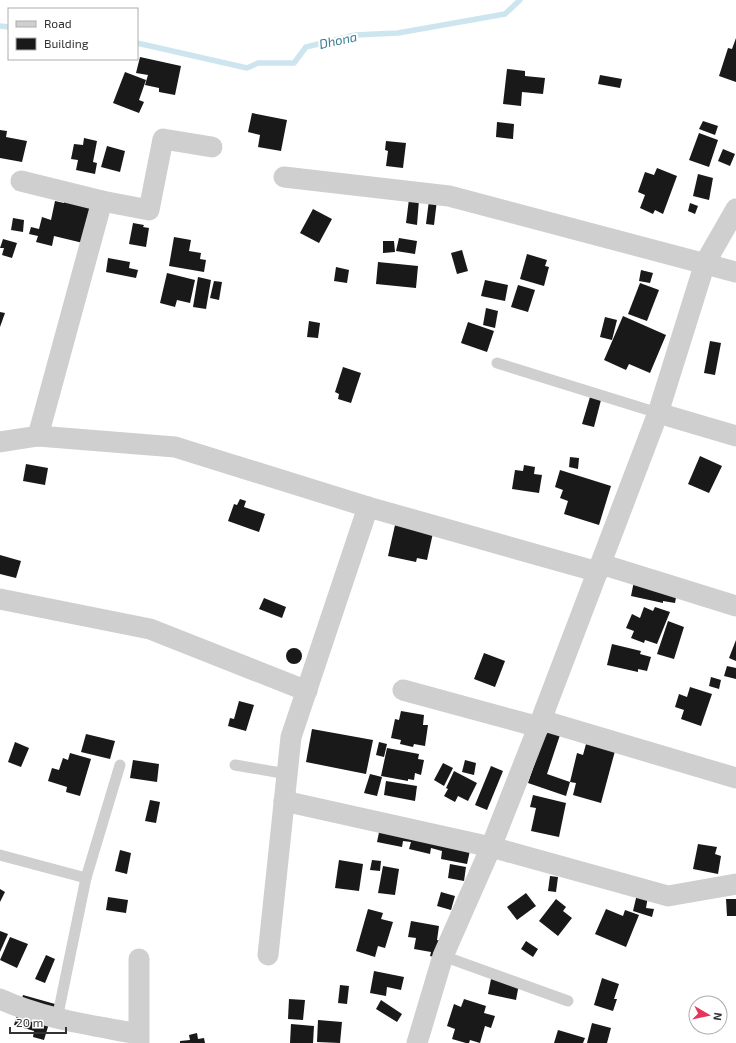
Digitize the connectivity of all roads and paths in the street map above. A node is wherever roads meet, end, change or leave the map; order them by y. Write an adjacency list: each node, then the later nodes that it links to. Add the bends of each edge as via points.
1 (212, 148): 4 (street, via 163,139 149,210)
2 (284, 177): 6 (street, via 449,196)
3 (21, 181): 4 (street)
4 (102, 201): 10 (street)
5 (736, 209): 6 (street)
6 (705, 263): 7 (street); 9 (street)
7 (736, 272)
8 (497, 363): 9 (lane)
9 (658, 413): 11 (street); 14 (street)
10 (38, 436): 12 (street); 13 (street, via 175,447)
11 (736, 436)
12 (0, 442)
13 (368, 507): 14 (street); 18 (street)
14 (599, 568): 16 (street); 19 (street)
15 (0, 599): 18 (street, via 150,629)
16 (736, 606)
17 (403, 690): 19 (street)
18 (306, 691): 22 (street, via 291,737)
19 (540, 723): 23 (street); 25 (street)
20 (120, 765): 27 (lane)
21 (235, 765): 22 (lane)
22 (287, 774): 24 (street)
23 (736, 778)
24 (284, 800): 25 (street); 29 (street)
25 (491, 847): 28 (street, via 668,896); 30 (street)
26 (0, 855): 27 (lane)
27 (86, 878): 34 (lane)
28 (736, 884)
29 (268, 955)
30 (442, 956): 33 (lane); 36 (street)
31 (139, 959): 35 (street)
32 (0, 999): 34 (street, via 24,1010)
33 (568, 1001)
34 (57, 1019): 35 (street)
35 (138, 1039)
36 (417, 1043)

